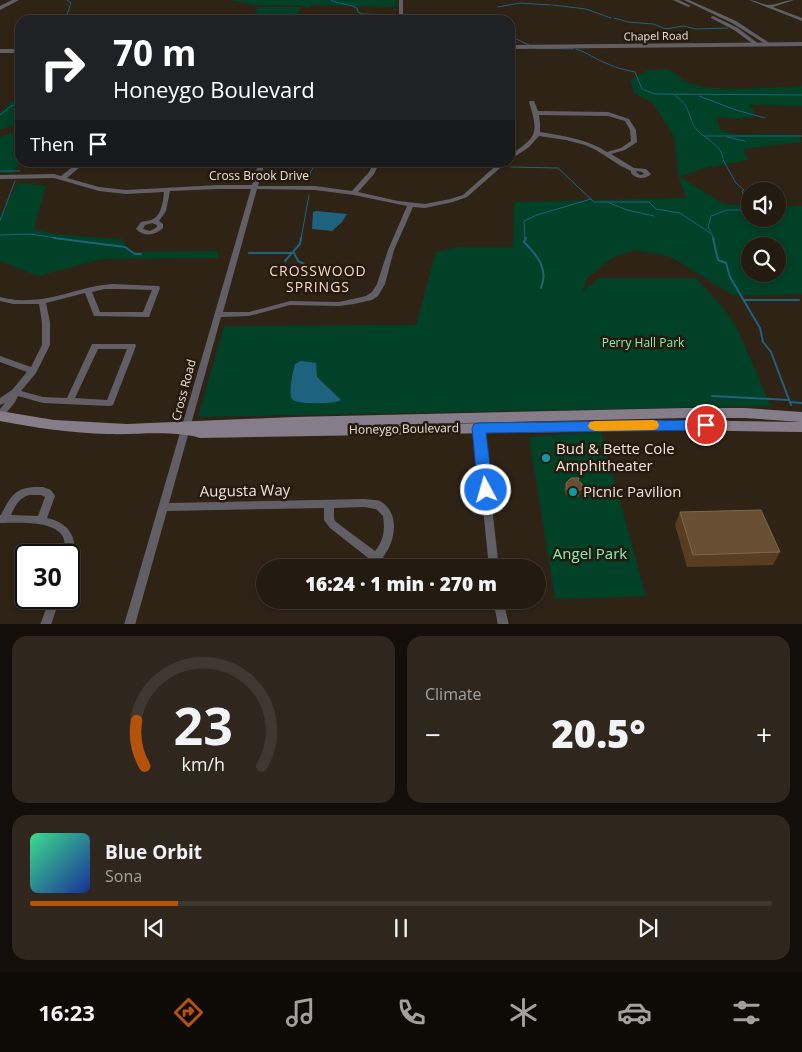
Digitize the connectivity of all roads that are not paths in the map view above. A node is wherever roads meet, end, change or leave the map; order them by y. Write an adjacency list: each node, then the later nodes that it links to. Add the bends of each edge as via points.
1 (16, 0): 8 (street)
2 (401, 0): 9 (street)
3 (675, 0): 13 (street, via 736,29)
4 (686, 0): 11 (street, via 734,22)
5 (752, 0): 7 (street)
6 (792, 0): 7 (street)
7 (768, 7): 10 (street)
8 (0, 8)
9 (401, 15)
10 (802, 20)
11 (770, 44): 12 (street, Chapel Road); 13 (street, Chapel Road)
12 (802, 44)
13 (758, 45): 14 (street, Chapel Road)
14 (515, 47)
15 (0, 51): 16 (street)
16 (15, 51)
17 (532, 102): 18 (street)
18 (535, 112): 19 (street); 21 (street, via 602,113 627,120 633,130 634,142)
19 (539, 134): 20 (street); 21 (street, via 582,142)
20 (515, 154)
21 (606, 154): 26 (street)
22 (77, 167): 28 (street)
23 (261, 167): 29 (street, Cross Road)
24 (374, 167): 31 (street)
25 (498, 167): 32 (street, Cross Brook Drive, via 465,196 436,204)
26 (634, 170)
27 (0, 177): 28 (street, Cross Brook Drive)
28 (63, 178): 30 (street, Cross Brook Drive, via 111,191)
29 (255, 187): 30 (street, Cross Brook Drive); 31 (street, Cross Brook Drive, via 303,187); 37 (street, Cross Road)
30 (167, 190): 33 (street, via 166,207)
31 (354, 193): 32 (street, Cross Brook Drive)
32 (412, 205): 37 (street, via 391,250 382,284 369,298 339,304 290,303 249,314)
33 (156, 221)
34 (88, 291): 34 (street, via 100,287 156,288 146,315 97,314); 36 (street)
35 (0, 299): 36 (street, via 23,304)
36 (42, 303): 39 (street, via 46,345)
37 (218, 315): 46 (street, Cross Road)
38 (0, 359): 39 (street)
39 (33, 371): 40 (street)
40 (14, 392): 41 (street, via 43,400); 42 (street); 43 (street)
41 (70, 401): 41 (street, via 110,403 132,346 95,346)
42 (0, 402)
43 (0, 415): 46 (main road, Honeygo Boulevard, via 96,429)
44 (802, 417): 46 (main road, Honeygo Boulevard, via 601,415)
45 (802, 427): 47 (main road, Honeygo Boulevard)
46 (186, 428): 47 (main road, Honeygo Boulevard, via 200,434); 49 (street, Cross Road)
47 (479, 428): 55 (street)
48 (329, 505): 49 (street, Augusta Way); 53 (street, via 332,525); 53 (street, Augusta Way, via 371,503 383,508 388,515 389,537)
49 (162, 507): 59 (street, Cross Road)
50 (2, 519): 51 (street); 51 (street, via 18,494 26,491 47,492 50,496)
51 (42, 519): 52 (street, via 64,532)
52 (70, 544)
53 (376, 557): 54 (street)
54 (379, 559)
55 (493, 559)
56 (51, 609): 58 (street)
57 (500, 609): 60 (street)
58 (45, 624)
59 (129, 624)
60 (504, 624)

